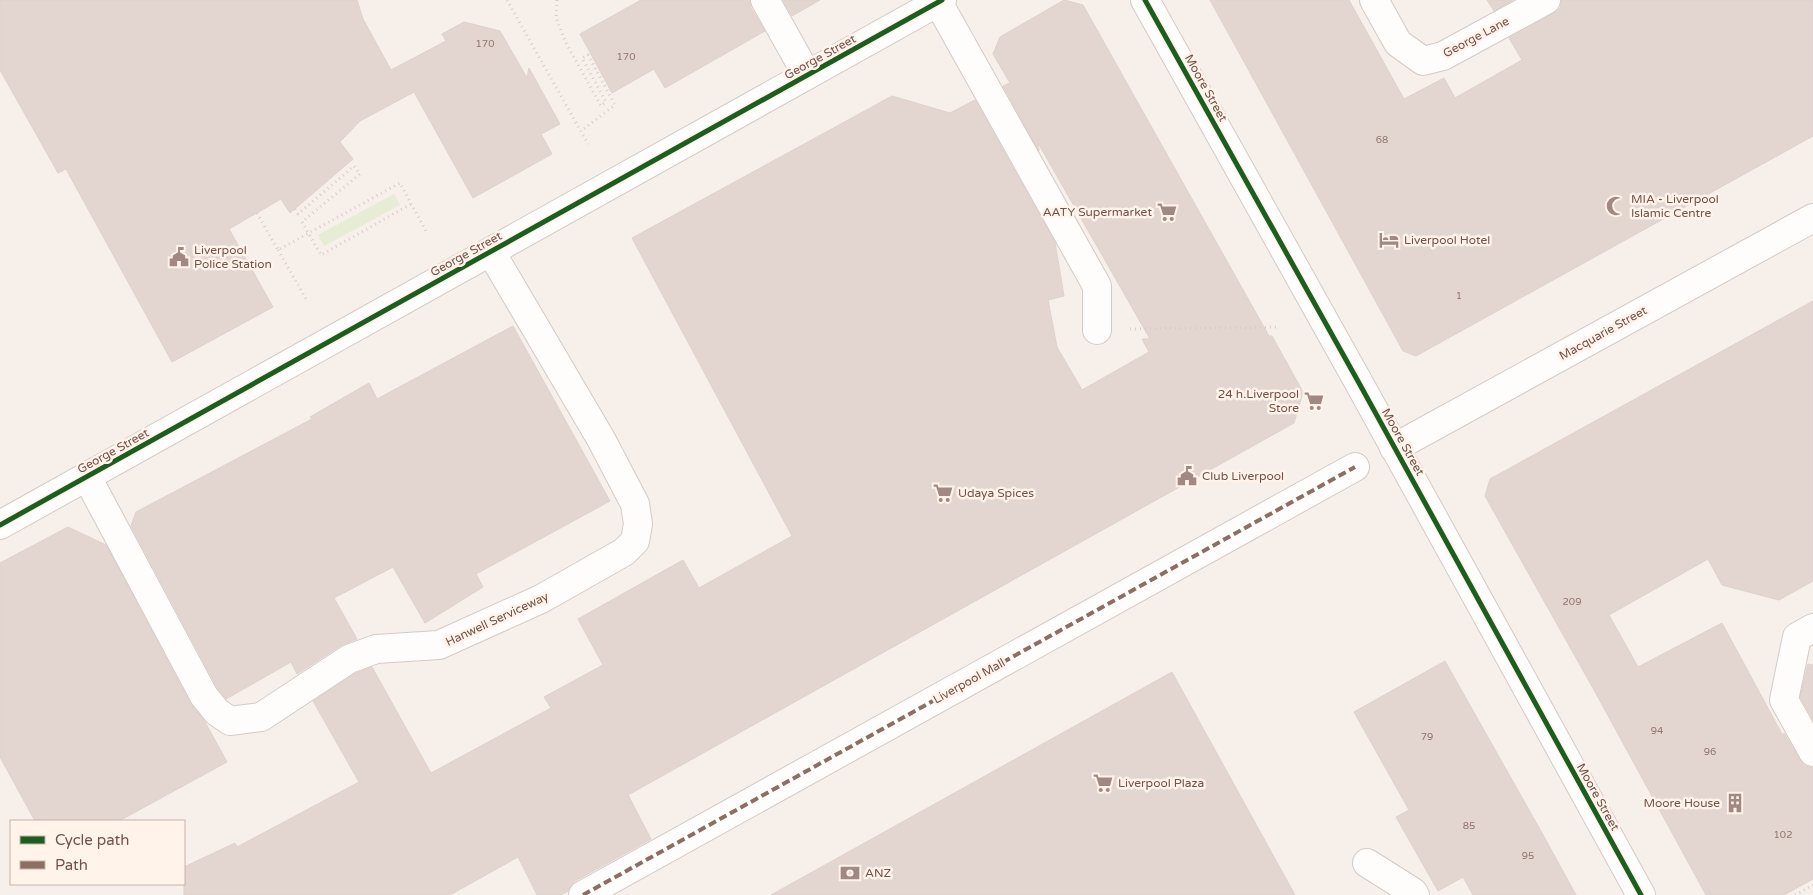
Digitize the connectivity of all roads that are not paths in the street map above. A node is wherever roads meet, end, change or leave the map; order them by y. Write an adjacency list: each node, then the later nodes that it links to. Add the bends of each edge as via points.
1 (765, 0): 6 (street)
2 (1146, 0): 10 (street, Moore Street)
3 (1374, 0): 4 (street, George Lane, via 1398,43 1423,61 1442,56)
4 (1546, 0)
5 (940, 1): 6 (street, George Street); 9 (street, via 1096,286)
6 (807, 76): 8 (street, George Street)
7 (1813, 218): 10 (street, Macquarie Street)
8 (492, 252): 12 (street, George Street); 12 (street, Hanwell Serviceway, via 635,504 638,524 635,541 624,552 541,599 439,646 376,649 349,659 261,717 230,721 217,712 204,696)
9 (1097, 330)
10 (1394, 448): 19 (street, Moore Street)
11 (1354, 468): 17 (street, Liverpool Mall)
12 (87, 477): 13 (street, George Street)
13 (0, 525)
14 (1813, 628): 15 (street, via 1796,637 1784,700)
15 (1813, 752)
16 (1367, 863): 18 (street)
17 (583, 895)
18 (1415, 895)
19 (1641, 895)

